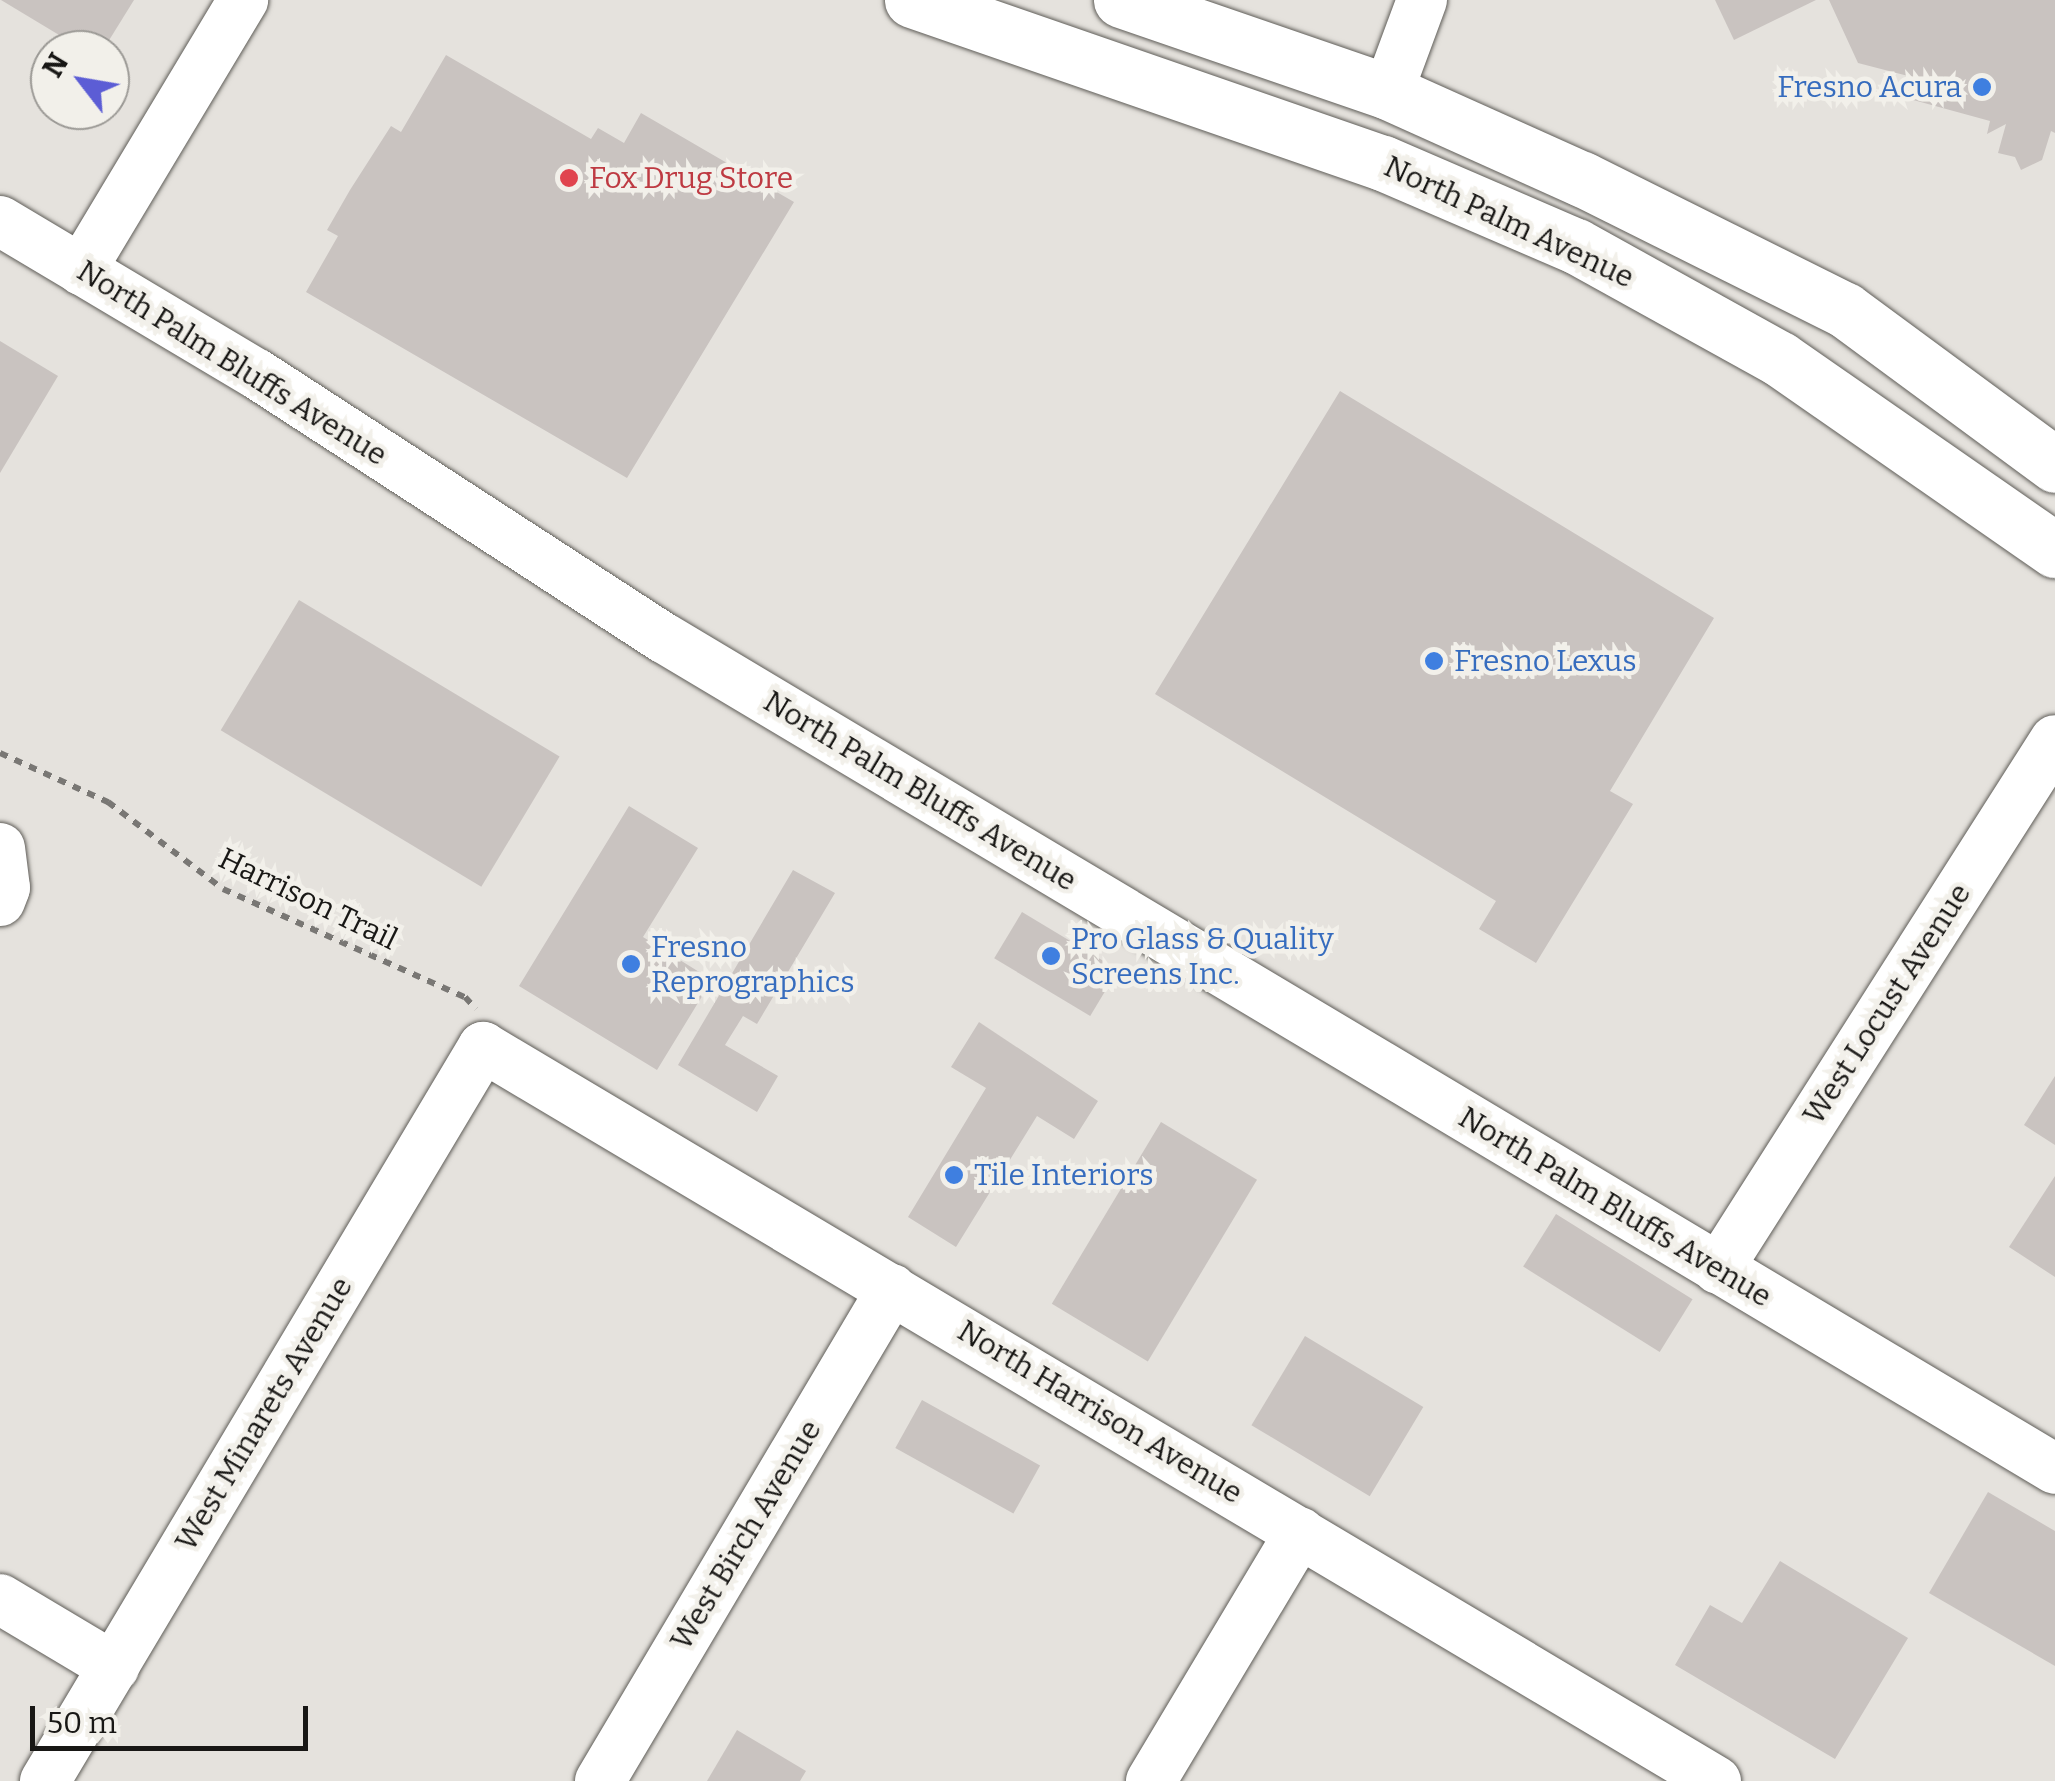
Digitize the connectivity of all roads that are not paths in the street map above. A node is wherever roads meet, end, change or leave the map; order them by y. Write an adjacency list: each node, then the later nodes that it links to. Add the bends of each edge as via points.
1 (242, 0): 8 (street)
2 (912, 0): 10 (main road, North Palm Avenue, via 1384,163 1576,246 1780,358)
3 (950, 0): 6 (main road, via 1048,12 1349,112 1366,112)
4 (1120, 0): 6 (main road)
5 (1422, 0): 6 (street)
6 (1388, 92): 9 (main road, via 1846,310)
7 (0, 221): 8 (street, North Palm Bluffs Avenue)
8 (82, 270): 13 (street, North Palm Bluffs Avenue, via 257,374 664,638)
9 (2055, 465)
10 (2055, 550)
11 (2055, 740): 13 (street, West Locust Avenue)
12 (481, 1034): 14 (street, North Harrison Avenue); 18 (street, West Minarets Avenue)
13 (1718, 1269): 15 (street, North Palm Bluffs Avenue)
14 (892, 1289): 16 (street, North Harrison Avenue); 20 (street, West Birch Avenue)
15 (2055, 1469)
16 (1300, 1532): 21 (street); 22 (street, North Harrison Avenue)
17 (0, 1600): 18 (street)
18 (114, 1667): 19 (street, West Minarets Avenue)
19 (45, 1781)
20 (600, 1781)
21 (1151, 1781)
22 (1716, 1781)

